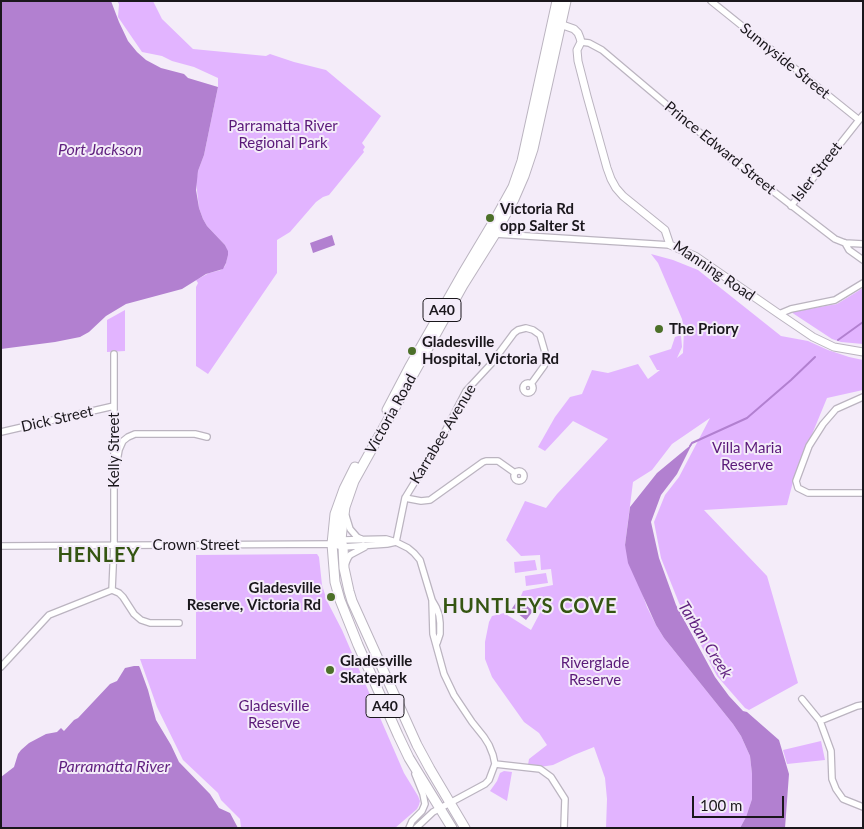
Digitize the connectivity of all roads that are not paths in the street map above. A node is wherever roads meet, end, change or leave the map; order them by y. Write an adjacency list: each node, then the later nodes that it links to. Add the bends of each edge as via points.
1 (558, 1): 4 (highway, Victoria Road / A40)
2 (566, 1): 4 (highway, Victoria Road / A40)
3 (711, 1): 6 (street, Sunnyside Street)
4 (556, 23): 5 (street, via 574,29); 8 (highway, Victoria Road / A40, via 529,163 518,192); 29 (highway, Victoria Road / A40, via 513,187 348,479 339,500)
5 (581, 42): 7 (street, Prince Edward Street, via 602,50); 11 (street, Manning Road, via 577,50 578,61 611,180 623,196 665,230)
6 (861, 118): 7 (street, Isler Street)
7 (791, 206): 9 (street, Prince Edward Street)
8 (495, 234): 11 (street); 26 (highway, Victoria Road / A40, via 362,466)
9 (845, 243): 10 (street, Prince Edward Street); 12 (street)
10 (863, 244)
11 (670, 245): 14 (street, Manning Road, via 695,256)
12 (863, 260)
13 (863, 283): 14 (street, via 835,300)
14 (779, 314): 15 (street, Manning Road, via 826,344)
15 (863, 352)
16 (114, 354): 19 (street, Kelly Street)
17 (531, 384): 25 (street, Karrabee Avenue, via 547,359 540,335 526,328 514,333 466,391)
18 (863, 397): 24 (street, via 836,409 823,424 808,446 796,481 798,488 808,493)
19 (114, 406): 20 (street, Dick Street); 23 (street, Kelly Street)
20 (1, 432)
21 (207, 437): 23 (street, via 135,434 128,437 122,441 119,450)
22 (515, 473): 25 (street, via 498,461 486,461 430,500)
23 (114, 481): 31 (street, Kelly Street)
24 (863, 493)
25 (405, 498): 28 (street, Karrabee Avenue)
26 (346, 507): 27 (street, via 350,529); 30 (highway, Victoria Road / A40)
27 (363, 540): 28 (street); 30 (street)
28 (396, 542): 33 (street); 42 (street, via 420,560 432,600 433,634 439,658 454,695 489,745)
29 (332, 544): 30 (street, Crown Street); 31 (street, Crown Street); 41 (highway, Victoria Road / A40, via 334,582 340,600)
30 (342, 544): 33 (street); 34 (highway, Victoria Road / A40)
31 (114, 545): 32 (street, Crown Street); 35 (street, Kelly Street)
32 (1, 546)
33 (369, 546): 34 (street, via 348,558)
34 (347, 582): 43 (highway, Victoria Road / A40, via 361,622 417,745)
35 (112, 590): 36 (street, via 124,597 141,620); 37 (street, via 49,615)
36 (179, 623)
37 (1, 667)
38 (802, 699): 40 (street)
39 (863, 705): 40 (street)
40 (820, 721): 44 (street, via 831,751 832,779 836,789 843,798)
41 (409, 758): 45 (highway, Victoria Road / A40); 46 (street, via 425,804)
42 (494, 764): 43 (street, via 485,784); 50 (street, via 540,769 551,777 565,799)
43 (450, 803): 45 (street); 49 (highway, Victoria Road / A40)
44 (863, 807)
45 (440, 808): 47 (street); 48 (highway, Victoria Road / A40)
46 (409, 828)
47 (416, 828)
48 (452, 828)
49 (465, 828)
50 (564, 828)

